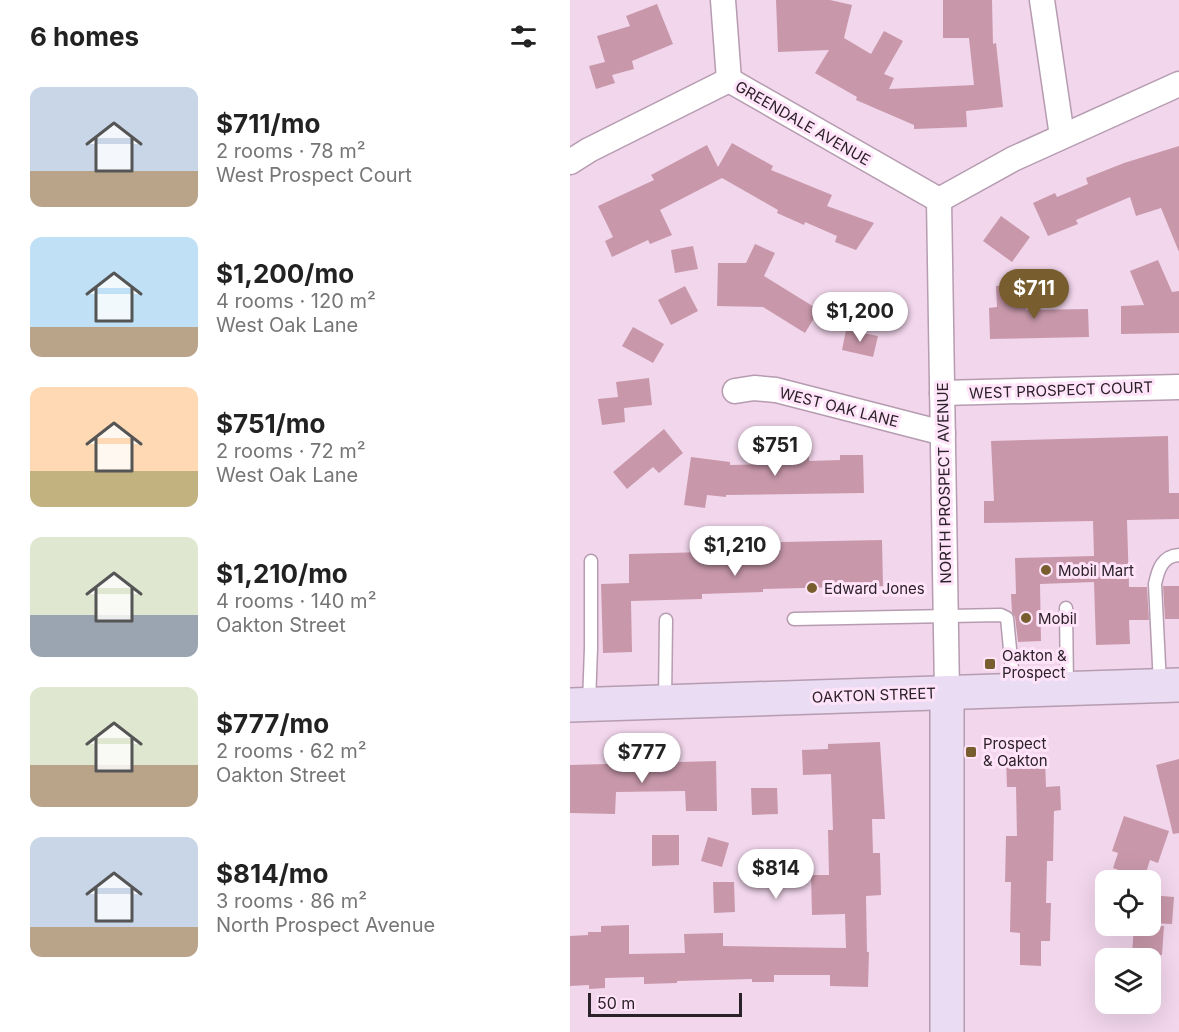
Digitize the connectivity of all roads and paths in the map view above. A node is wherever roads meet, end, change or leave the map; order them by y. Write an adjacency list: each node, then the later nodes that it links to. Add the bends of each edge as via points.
1 (723, 0): 3 (street)
2 (1042, 0): 5 (street)
3 (729, 80): 6 (street, GREENDALE AVENUE); 7 (street, GREENDALE AVENUE)
4 (1179, 84): 5 (street)
5 (1062, 136): 7 (street)
6 (570, 162)
7 (939, 200): 10 (street, NORTH PROSPECT AVENUE)
8 (1179, 387): 10 (street, WEST PROSPECT COURT)
9 (735, 391): 11 (street, WEST OAK LANE, via 776,390)
10 (942, 393): 11 (street, NORTH PROSPECT AVENUE)
11 (943, 433): 15 (street, NORTH PROSPECT AVENUE)
12 (1179, 555): 18 (lane, via 1164,560 1155,584)
13 (591, 561): 23 (lane, via 591,648)
14 (1066, 608): 19 (lane)
15 (946, 615): 16 (lane); 20 (lane, via 1007,618); 21 (street, NORTH PROSPECT AVENUE)
16 (794, 619)
17 (666, 620): 22 (lane)
18 (1169, 685): 19 (main road, OAKTON STREET)
19 (1067, 689): 20 (main road, OAKTON STREET)
20 (1014, 690): 21 (main road, OAKTON STREET)
21 (947, 693): 22 (main road, OAKTON STREET); 24 (main road, NORTH PROSPECT AVENUE)
22 (665, 701): 23 (main road, OAKTON STREET)
23 (579, 704)
24 (947, 1032)

